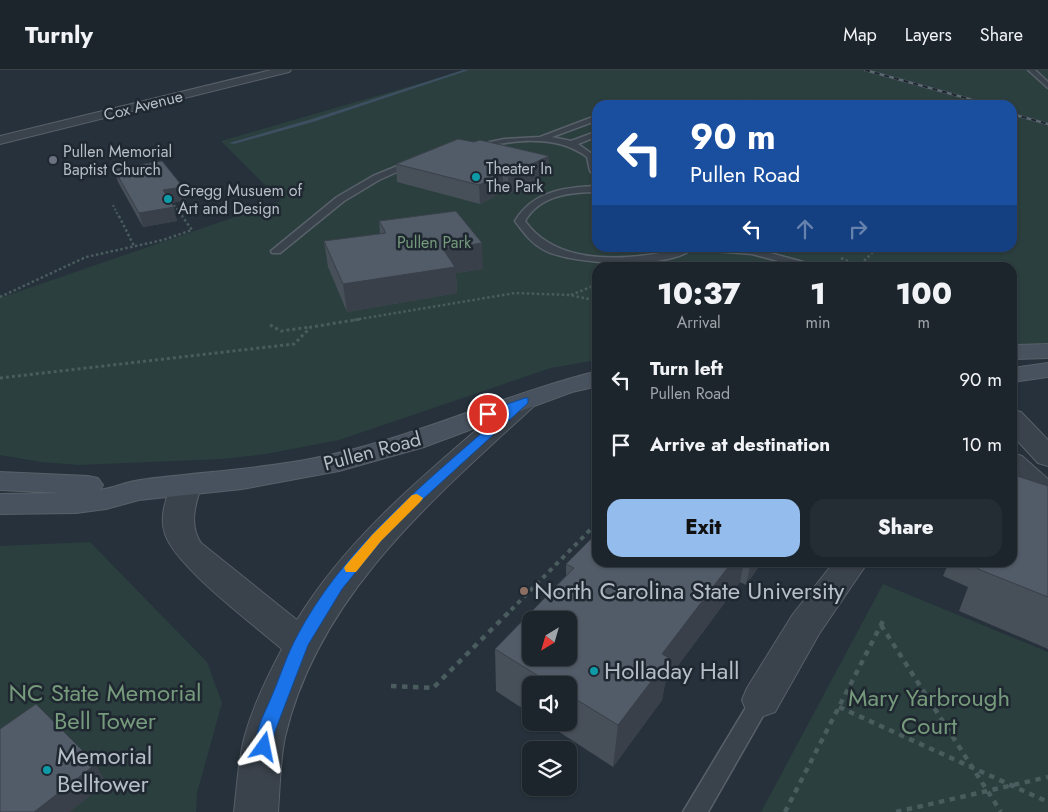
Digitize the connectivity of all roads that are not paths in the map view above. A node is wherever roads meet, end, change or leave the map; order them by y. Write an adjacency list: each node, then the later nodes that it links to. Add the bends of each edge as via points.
1 (286, 70): 7 (street, Cox Avenue)
2 (1031, 70): 3 (lane)
3 (1048, 86)
4 (592, 119): 6 (lane)
5 (592, 135): 8 (lane)
6 (537, 138): 8 (lane); 9 (lane)
7 (0, 140)
8 (571, 144): 11 (lane, via 590,156)
9 (468, 148)
10 (423, 160): 15 (lane, via 376,177 315,217)
11 (592, 162)
12 (592, 176): 14 (lane)
13 (592, 188): 14 (lane)
14 (573, 190): 16 (lane, via 550,196 524,211 520,221 524,232 557,251 592,258 654,258)
15 (276, 251)
16 (675, 252)
17 (759, 252): 18 (lane)
18 (797, 262)
19 (1048, 351): 20 (main road)
20 (1017, 352)
21 (1048, 370): 22 (main road)
22 (1017, 374)
23 (592, 380): 24 (main road, Pullen Road)
24 (525, 401): 29 (main road, Pullen Road, via 414,440 338,462 242,480); 34 (street, via 406,507 376,538 337,586)
25 (1017, 423): 26 (street)
26 (1048, 457)
27 (1017, 468): 31 (street)
28 (7, 479): 30 (main road, Pullen Road, via 114,484)
29 (186, 486): 30 (main road, Pullen Road); 34 (street, via 177,518 178,531 190,551)
30 (138, 490): 32 (main road, Pullen Road, via 76,503)
31 (1048, 493)
32 (0, 504)
33 (848, 567): 35 (street, via 806,624)
34 (301, 644): 36 (street, via 267,731)
35 (761, 700): 37 (lane)
36 (256, 812)
37 (695, 812)

